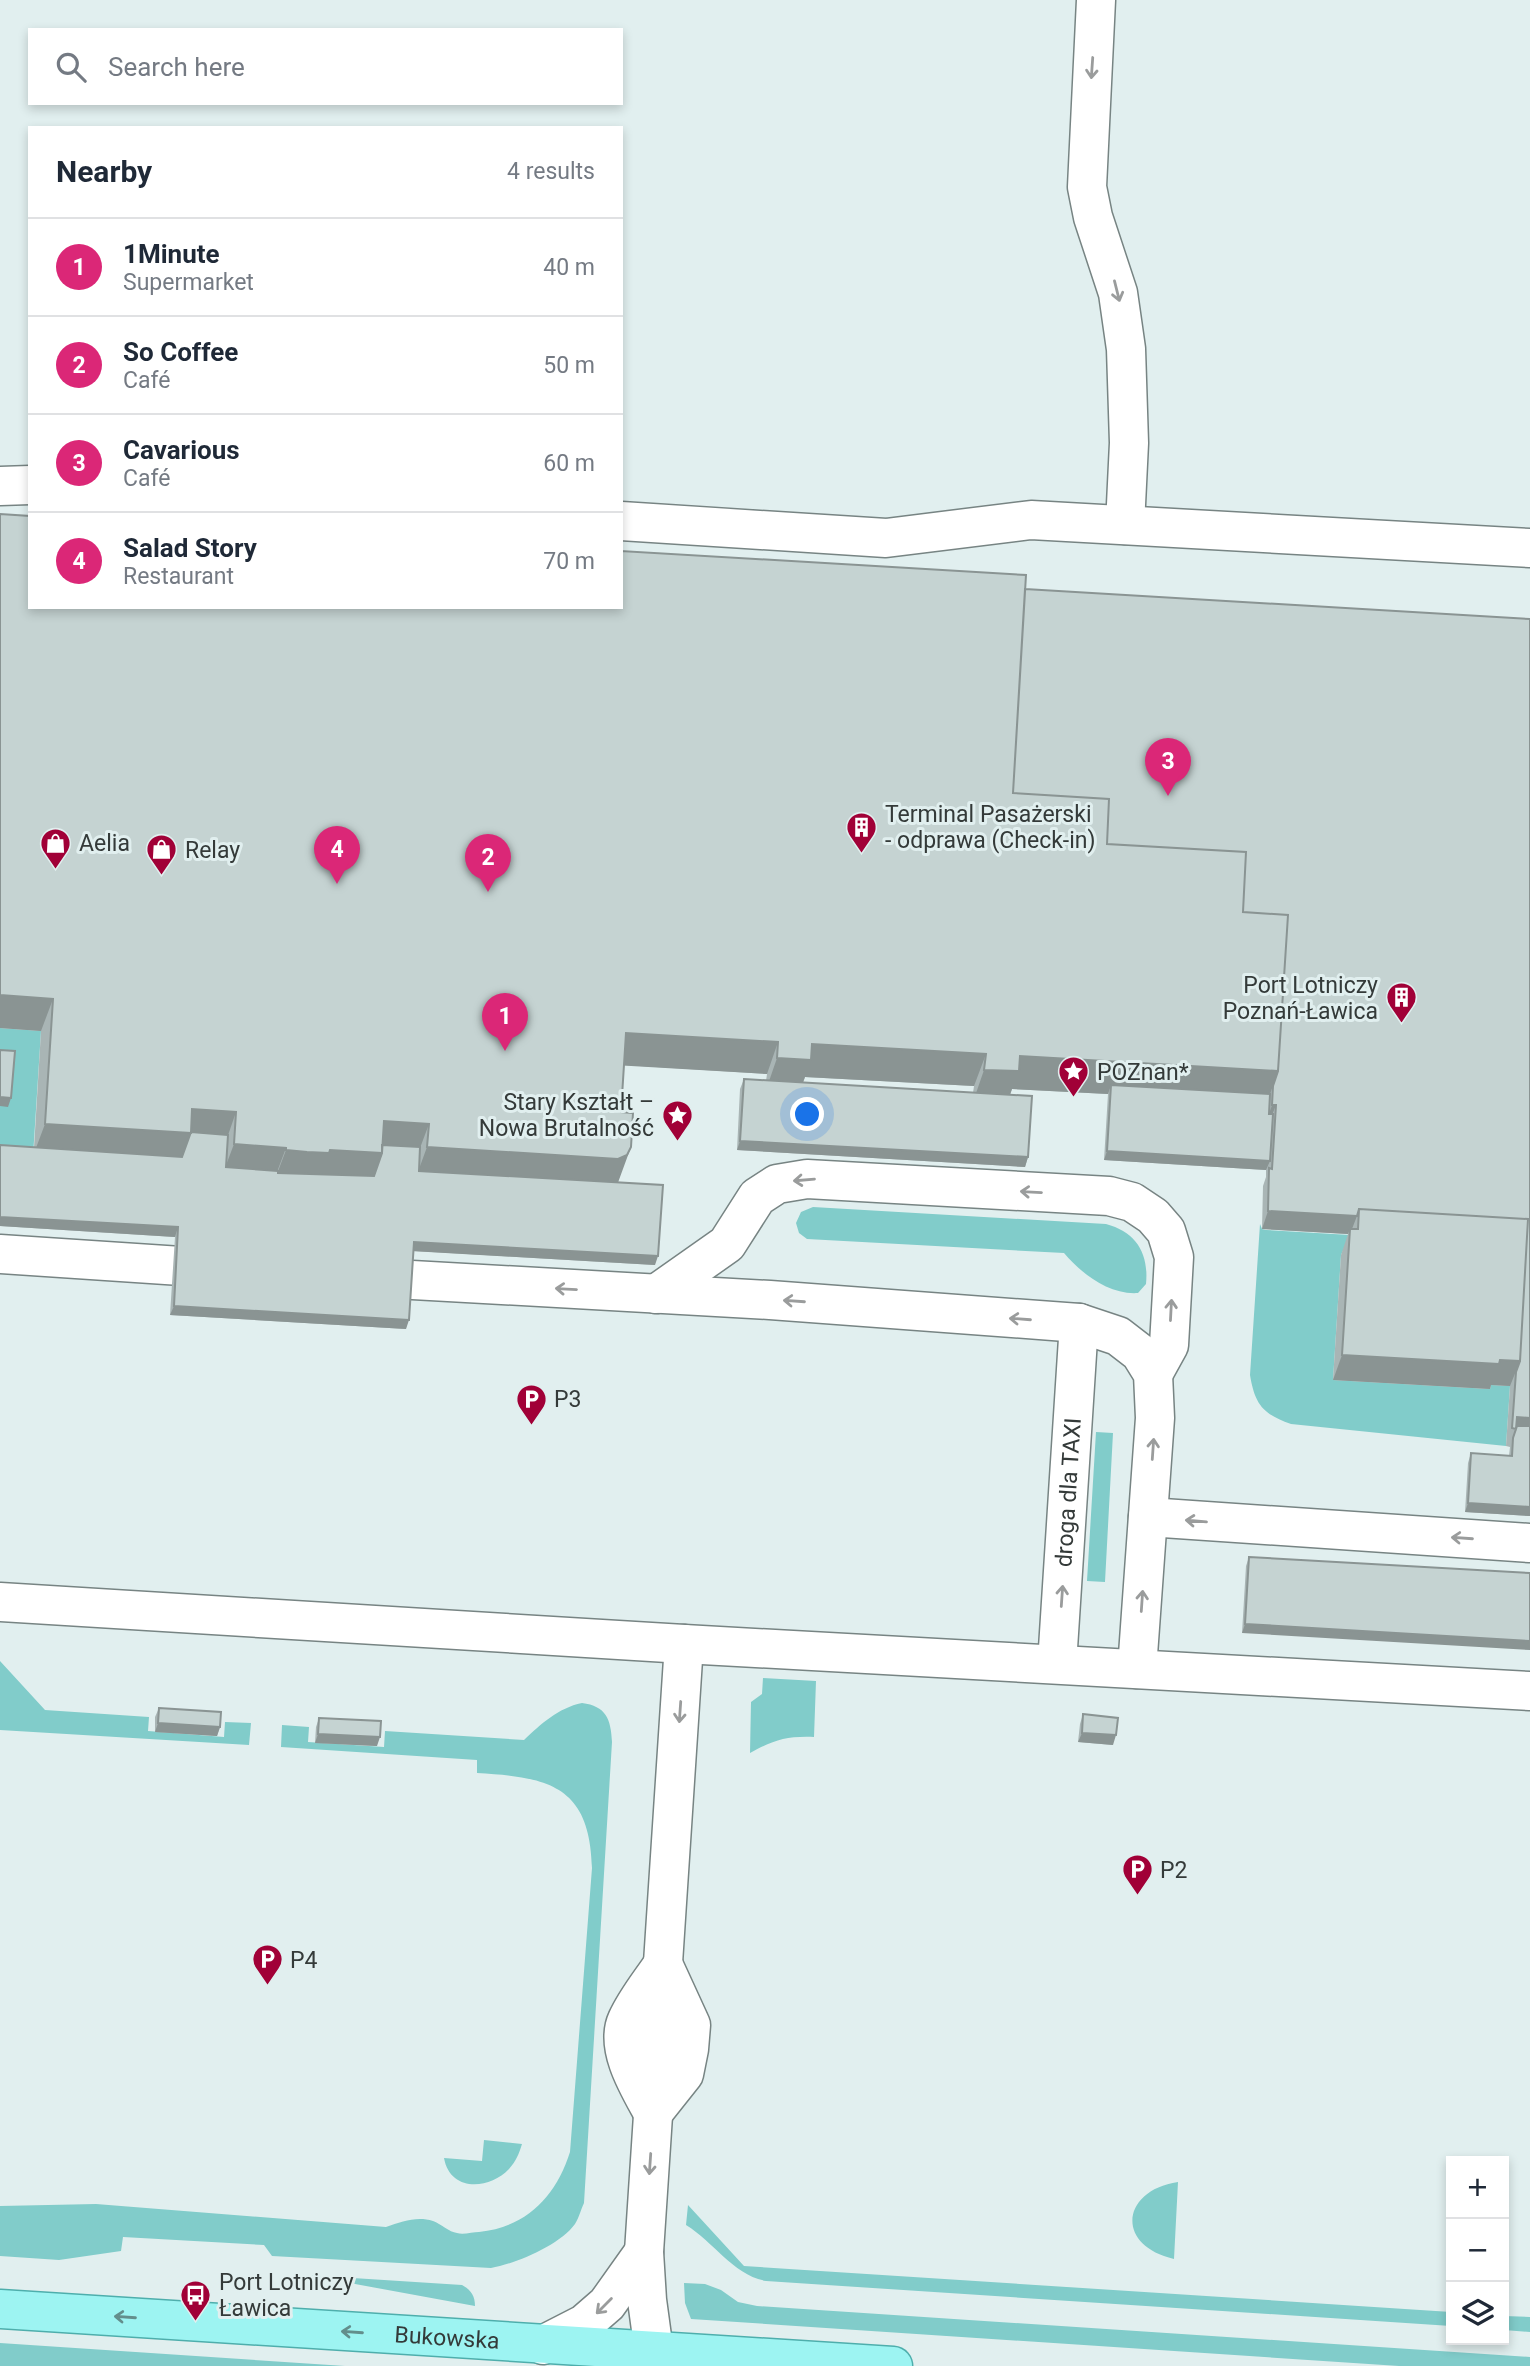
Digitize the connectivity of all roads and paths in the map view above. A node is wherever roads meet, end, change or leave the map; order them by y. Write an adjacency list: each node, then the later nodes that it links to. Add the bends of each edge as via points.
1 (1096, 0): 5 (lane, one-way to 5, via 1087,187 1118,293 1126,349 1129,443)
2 (28, 485): 3 (lane)
3 (0, 486)
4 (623, 521): 5 (lane, via 886,538 1031,520)
5 (1125, 525): 6 (lane)
6 (1530, 548)
7 (0, 1254): 8 (lane)
8 (264, 1271)
9 (318, 1275): 10 (lane, one-way to 9)
10 (656, 1293): 11 (lane, one-way to 10); 12 (lane, one-way to 10, via 1169,1345 1174,1257 1166,1231 1153,1216 1132,1202 1109,1196 807,1179 777,1184 757,1197 727,1244)
11 (1079, 1323): 12 (lane, via 1118,1336 1140,1353); 17 (lane, droga dla TAXI, one-way to 11)
12 (1153, 1374): 13 (lane, one-way to 12, via 1155,1418)
13 (1148, 1517): 14 (lane, one-way to 13); 18 (lane, one-way to 13)
14 (1530, 1543)
15 (0, 1602): 16 (lane)
16 (684, 1644): 17 (lane); 20 (lane, one-way to 20)
17 (1057, 1664): 18 (lane)
18 (1137, 1669): 19 (lane)
19 (1530, 1690)
20 (645, 2252): 22 (lane, one-way to 22, via 607,2304 584,2324); 23 (lane)
21 (0, 2309): 22 (main road, Bukowska, one-way to 21)
22 (543, 2344): 23 (main road, Bukowska)
23 (654, 2358): 24 (main road, Bukowska)
24 (893, 2366)

